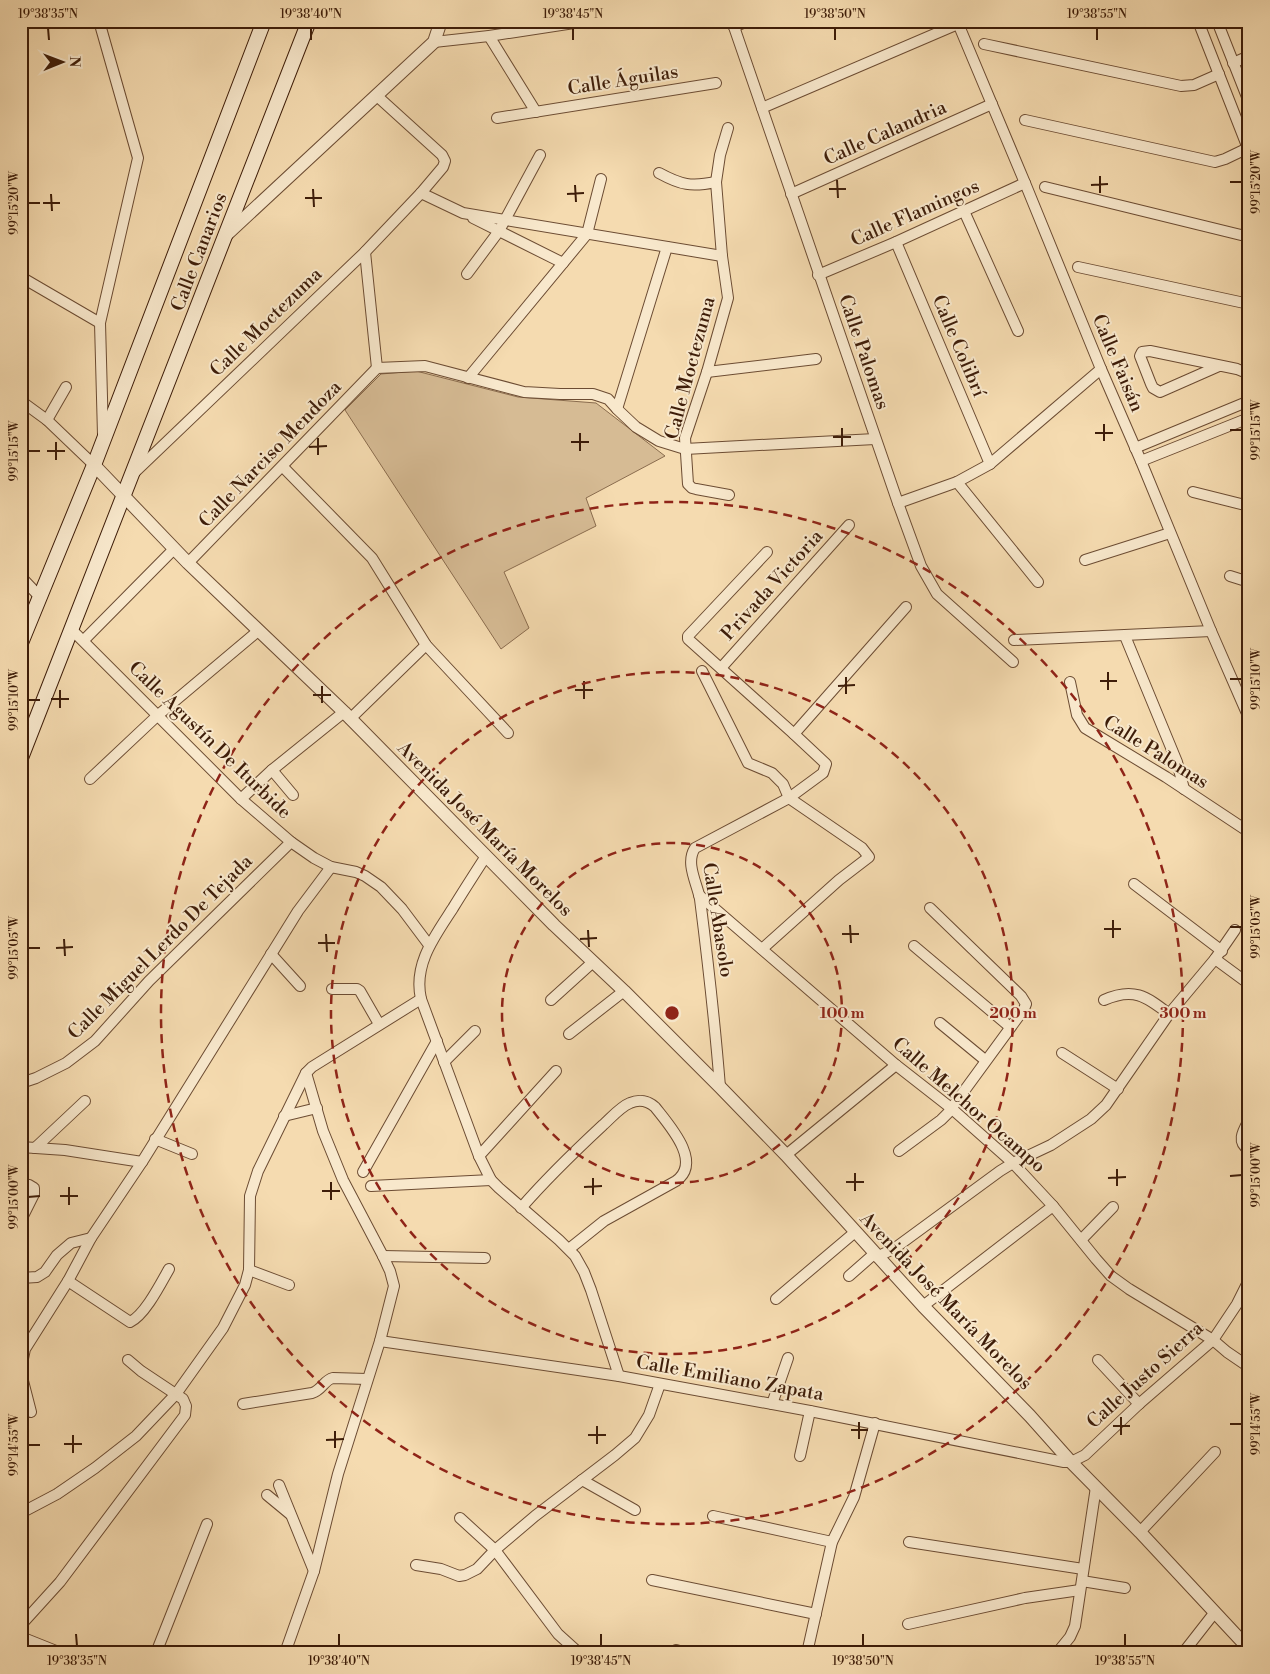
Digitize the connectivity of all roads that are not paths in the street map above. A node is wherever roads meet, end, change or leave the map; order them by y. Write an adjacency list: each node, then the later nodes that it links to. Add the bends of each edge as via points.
1 (99, 21): 52 (street, via 138,158)
2 (264, 21): 68 (main road, Calle Canarios)
3 (309, 21): 41 (main road, Calle Canarios)
4 (441, 21): 12 (street)
5 (587, 21): 11 (street)
6 (747, 21): 10 (street)
7 (1198, 21): 16 (street)
8 (1217, 21): 15 (street)
9 (958, 23): 20 (street, Calle Faisán); 21 (street)
10 (733, 24): 21 (street, Calle Palomas)
11 (489, 36): 12 (street); 22 (street)
12 (434, 42): 18 (street)
13 (984, 44): 16 (street, via 1181,86 1194,85)
14 (1249, 56): 15 (street)
15 (1233, 63): 19 (street)
16 (1219, 74): 26 (street)
17 (716, 83): 22 (street, Calle Águilas)
18 (377, 96): 33 (street, Calle Moctezuma, via 442,155 443,167); 41 (street)
19 (1249, 102)
20 (992, 104): 31 (street, Calle Faisán); 34 (street, Calle Calandria)
21 (762, 108): 34 (street, Calle Palomas)
22 (536, 112): 23 (street, Calle Águilas)
23 (497, 118)
24 (1026, 120): 26 (street, via 1215,162)
25 (728, 128): 30 (street, Calle Moctezuma)
26 (1248, 149)
27 (540, 155): 37 (street)
28 (659, 173): 30 (street, via 677,183 697,186)
29 (601, 179): 39 (street)
30 (716, 182): 45 (street, Calle Moctezuma)
31 (1026, 183): 35 (street, Calle Flamingos); 57 (street, Calle Faisán)
32 (1045, 187): 40 (street, via 1241,235)
33 (421, 193): 36 (street); 44 (street, Calle Moctezuma)
34 (791, 194): 49 (street, Calle Palomas)
35 (964, 211): 42 (street, Calle Flamingos); 53 (street)
36 (463, 213): 37 (street); 38 (street)
37 (505, 220): 38 (street); 39 (street)
38 (499, 231): 46 (street); 48 (street)
39 (587, 234): 43 (street); 46 (street)
40 (1249, 234)
41 (225, 236): 75 (main road, Calle Canarios)
42 (896, 242): 49 (street, Calle Flamingos); 72 (street, Calle Colibrí)
43 (667, 247): 45 (street); 64 (street)
44 (365, 252): 56 (street); 75 (street, Calle Moctezuma)
45 (722, 256): 58 (street, Calle Moctezuma, via 728,298)
46 (563, 262): 60 (street)
47 (1078, 267): 51 (street)
48 (467, 274)
49 (818, 274): 67 (street, Calle Palomas)
50 (21, 278): 52 (street)
51 (1249, 304)
52 (100, 323): 68 (street)
53 (1018, 332)
54 (816, 359): 58 (street)
55 (1219, 366): 55 (street, via 1150,351 1142,352 1140,356 1153,388 1160,392); 59 (street)
56 (377, 368): 60 (street, via 425,366); 74 (street, Calle Narciso Mendoza)
57 (1101, 369): 69 (street, Calle Faisán); 72 (street)
58 (707, 372): 70 (street, Calle Moctezuma, via 685,438)
59 (1249, 374)
60 (468, 378): 64 (street, via 524,392 593,394 608,398)
61 (66, 387): 66 (street)
62 (21, 401): 66 (street)
63 (1249, 402): 69 (street)
64 (617, 409): 70 (street, via 659,442)
65 (1249, 418): 71 (street)
66 (47, 420): 73 (street)
67 (875, 438): 70 (street); 80 (street, Calle Palomas)
68 (103, 441): 73 (main road, Calle Canarios)
69 (1135, 448): 71 (street, Calle Faisán)
70 (686, 449): 78 (street, Calle Moctezuma, via 688,484 692,488)
71 (1141, 460): 83 (street, Calle Faisán)
72 (990, 464): 76 (street)
73 (94, 465): 79 (street, Avenida José María Morelos); 92 (main road, Calle Canarios)
74 (283, 467): 87 (street, Calle Narciso Mendoza); 101 (street, via 372,558)
75 (132, 475): 79 (main road, Calle Canarios)
76 (957, 482): 80 (street); 90 (street)
77 (1193, 492): 81 (street)
78 (729, 495)
79 (124, 496): 84 (street, Avenida José María Morelos); 94 (main road, Calle Canarios)
80 (898, 503): 102 (street, Calle Palomas, via 921,566 937,594)
81 (1249, 506)
82 (849, 525): 103 (street, Privada Victoria)
83 (1170, 533): 86 (street); 96 (street, Calle Faisán)
84 (174, 549): 87 (street, Avenida José María Morelos); 99 (street)
85 (768, 552): 103 (street, via 688,636)
86 (1085, 560)
87 (188, 563): 95 (street, Avenida José María Morelos)
88 (1230, 576): 91 (street)
89 (21, 578): 92 (street)
90 (1038, 582)
91 (1249, 582)
92 (40, 597): 98 (main road, Calle Canarios)
93 (906, 607): 110 (street)
94 (72, 630): 99 (street, Calle Agustín De Iturbide); 111 (main road, Calle Canarios)
95 (258, 631): 106 (street, Avenida José María Morelos); 107 (street)
96 (1211, 631): 97 (street); 108 (street, Calle Faisán)
97 (1125, 636): 100 (street); 114 (street, via 1178,762)
98 (22, 640)
99 (84, 640): 107 (street, Calle Agustín De Iturbide)
100 (1014, 640)
101 (426, 644): 106 (street); 109 (street)
102 (1013, 662)
103 (721, 668): 110 (street)
104 (702, 671): 116 (street, via 748,763 772,774 783,784)
105 (1070, 682): 114 (street, Calle Palomas, via 1077,715 1085,728)
106 (347, 715): 112 (street); 120 (street, Avenida José María Morelos)
107 (157, 716): 113 (street); 117 (street, Calle Agustín De Iturbide)
108 (1249, 718)
109 (508, 732)
110 (794, 734): 116 (street, Calle Abasolo, via 826,764 823,773)
111 (21, 757)
112 (272, 770): 115 (street); 117 (street)
113 (90, 779)
114 (1184, 789): 118 (street, Calle Palomas)
115 (293, 796)
116 (788, 798): 123 (street, Calle Abasolo, via 695,848 691,866); 128 (street, via 862,848 869,857)
117 (241, 799): 119 (street, Calle Agustín De Iturbide)
118 (1249, 832)
119 (291, 842): 121 (street, Calle Agustín De Iturbide); 153 (street, Calle Miguel Lerdo De Tejada, via 149,980 95,1041 66,1063)
120 (486, 856): 126 (street); 132 (street, Avenida José María Morelos)
121 (330, 867): 126 (street, Calle Agustín De Iturbide, via 356,872 381,887); 130 (street)
122 (1134, 884): 129 (street)
123 (699, 895): 128 (street, Calle Melchor Ocampo); 154 (street, Calle Abasolo)
124 (930, 908): 143 (street, via 1021,996 1026,1004)
125 (1235, 930): 129 (street)
126 (429, 945): 137 (street, via 420,971)
127 (914, 946): 143 (street)
128 (762, 948): 150 (street, Calle Melchor Ocampo)
129 (1222, 950): 131 (street)
130 (272, 954): 134 (street); 161 (street)
131 (1215, 959): 133 (street); 140 (street)
132 (593, 962): 136 (street, Avenida José María Morelos); 138 (street)
133 (1249, 984)
134 (300, 986)
135 (332, 989): 142 (street, via 360,991)
136 (624, 991): 145 (street); 154 (street, Avenida José María Morelos)
137 (421, 999): 142 (street); 146 (street)
138 (550, 1000)
139 (1104, 1000): 140 (street, via 1135,993)
140 (1169, 1014): 155 (street)
141 (940, 1023): 148 (street)
142 (379, 1024): 152 (street)
143 (1010, 1027): 148 (street)
144 (475, 1031): 149 (street)
145 (569, 1034)
146 (437, 1041): 149 (street); 171 (street)
147 (1062, 1053): 155 (street)
148 (985, 1060): 158 (street)
149 (444, 1062): 168 (street)
150 (896, 1065): 158 (street, Calle Melchor Ocampo); 167 (street)
151 (556, 1071): 168 (street)
152 (306, 1073): 157 (street); 159 (street)
153 (21, 1082)
154 (720, 1087): 167 (street, Avenida José María Morelos)
155 (1118, 1089): 170 (street, via 1106,1106 1085,1123 1051,1145)
156 (85, 1101): 163 (street)
157 (317, 1108): 159 (street); 184 (street, via 343,1180)
158 (951, 1108): 165 (street, via 941,1120); 170 (street, Calle Melchor Ocampo)
159 (284, 1116): 187 (street, via 250,1196)
160 (1249, 1120): 164 (street, via 1241,1141)
161 (156, 1139): 166 (street); 169 (street)
162 (21, 1146): 163 (street)
163 (35, 1148): 169 (street)
164 (1249, 1150)
165 (898, 1152)
166 (192, 1154)
167 (786, 1155): 179 (street, Avenida José María Morelos)
168 (479, 1156): 172 (street)
169 (142, 1162): 180 (street)
170 (1013, 1162): 175 (street, Calle Melchor Ocampo); 183 (street, via 895,1248)
171 (363, 1172)
172 (491, 1180): 174 (street); 177 (street)
173 (21, 1184): 178 (street, via 34,1188 34,1194)
174 (371, 1186)
175 (1054, 1206): 181 (street, Calle Melchor Ocampo); 194 (street)
176 (1113, 1207): 181 (street)
177 (521, 1208): 182 (street); 182 (street, via 568,1156 625,1106 640,1101 655,1107 681,1143 687,1160 681,1178 604,1222)
178 (21, 1220)
179 (854, 1232): 183 (street, Avenida José María Morelos); 193 (street)
180 (90, 1238): 189 (street, via 71,1243 57,1255 46,1272 37,1277); 191 (street)
181 (1082, 1240): 195 (street, Calle Melchor Ocampo, via 1111,1276)
182 (569, 1249): 201 (street, via 588,1281)
183 (875, 1255): 188 (street); 194 (street, Avenida José María Morelos)
184 (383, 1256): 185 (street); 196 (street, via 394,1286)
185 (485, 1258)
186 (169, 1269): 191 (street, via 144,1309 130,1322)
187 (250, 1270): 192 (street); 204 (street, via 223,1328)
188 (849, 1276)
189 (21, 1278)
190 (1249, 1280): 195 (street, Calle Justo Sierra)
191 (68, 1281): 209 (street, via 22,1359 22,1377)
192 (289, 1285)
193 (776, 1299)
194 (923, 1306): 213 (street, Avenida José María Morelos)
195 (1213, 1340): 200 (street, Calle Melchor Ocampo); 207 (street, Calle Justo Sierra)
196 (380, 1341): 201 (street, Calle Emiliano Zapata); 202 (street)
197 (788, 1358): 206 (street)
198 (128, 1360): 204 (street)
199 (1098, 1360): 207 (street)
200 (1249, 1367)
201 (619, 1376): 203 (street, Calle Emiliano Zapata)
202 (367, 1379): 205 (street, via 328,1379 320,1390 312,1393); 230 (street, via 338,1474)
203 (660, 1384): 206 (street, Calle Emiliano Zapata); 214 (street, via 645,1424 635,1438)
204 (176, 1394): 219 (street, via 136,1436 96,1468); 237 (street, via 186,1406 183,1418 60,1582)
205 (243, 1404)
206 (772, 1404): 208 (street, Calle Emiliano Zapata)
207 (1139, 1404): 213 (street, Calle Justo Sierra, via 1085,1454)
208 (810, 1411): 210 (street, Calle Emiliano Zapata); 212 (street)
209 (31, 1412)
210 (875, 1424): 213 (street, Calle Emiliano Zapata); 225 (street, via 854,1497)
211 (1215, 1452): 224 (street)
212 (800, 1456)
213 (1071, 1462): 216 (street, Avenida José María Morelos)
214 (582, 1480): 218 (street); 227 (street)
215 (279, 1485): 220 (street)
216 (1096, 1487): 224 (street, Avenida José María Morelos); 229 (street)
217 (267, 1495): 220 (street)
218 (635, 1510)
219 (21, 1514)
220 (291, 1515): 230 (street)
221 (713, 1516): 225 (street)
222 (460, 1518): 227 (street)
223 (208, 1524): 241 (street)
224 (1140, 1532): 234 (street, Avenida José María Morelos)
225 (832, 1542): 235 (street)
226 (909, 1542): 229 (street)
227 (495, 1550): 228 (street, via 477,1569 465,1576); 243 (street, via 558,1634)
228 (416, 1565)
229 (1083, 1569): 232 (street)
230 (314, 1571): 242 (street)
231 (652, 1580): 235 (street)
232 (1081, 1586): 233 (street); 236 (street); 245 (street, via 1073,1632)
233 (1125, 1588)
234 (1215, 1612): 239 (street, Avenida José María Morelos); 246 (street)
235 (816, 1614): 244 (street)
236 (908, 1624)
237 (21, 1625)
238 (21, 1637): 240 (street)
239 (1249, 1649)
240 (61, 1653)
241 (156, 1653)
242 (285, 1653)
243 (579, 1653)
244 (806, 1653)
245 (1057, 1653)
246 (1183, 1653)

